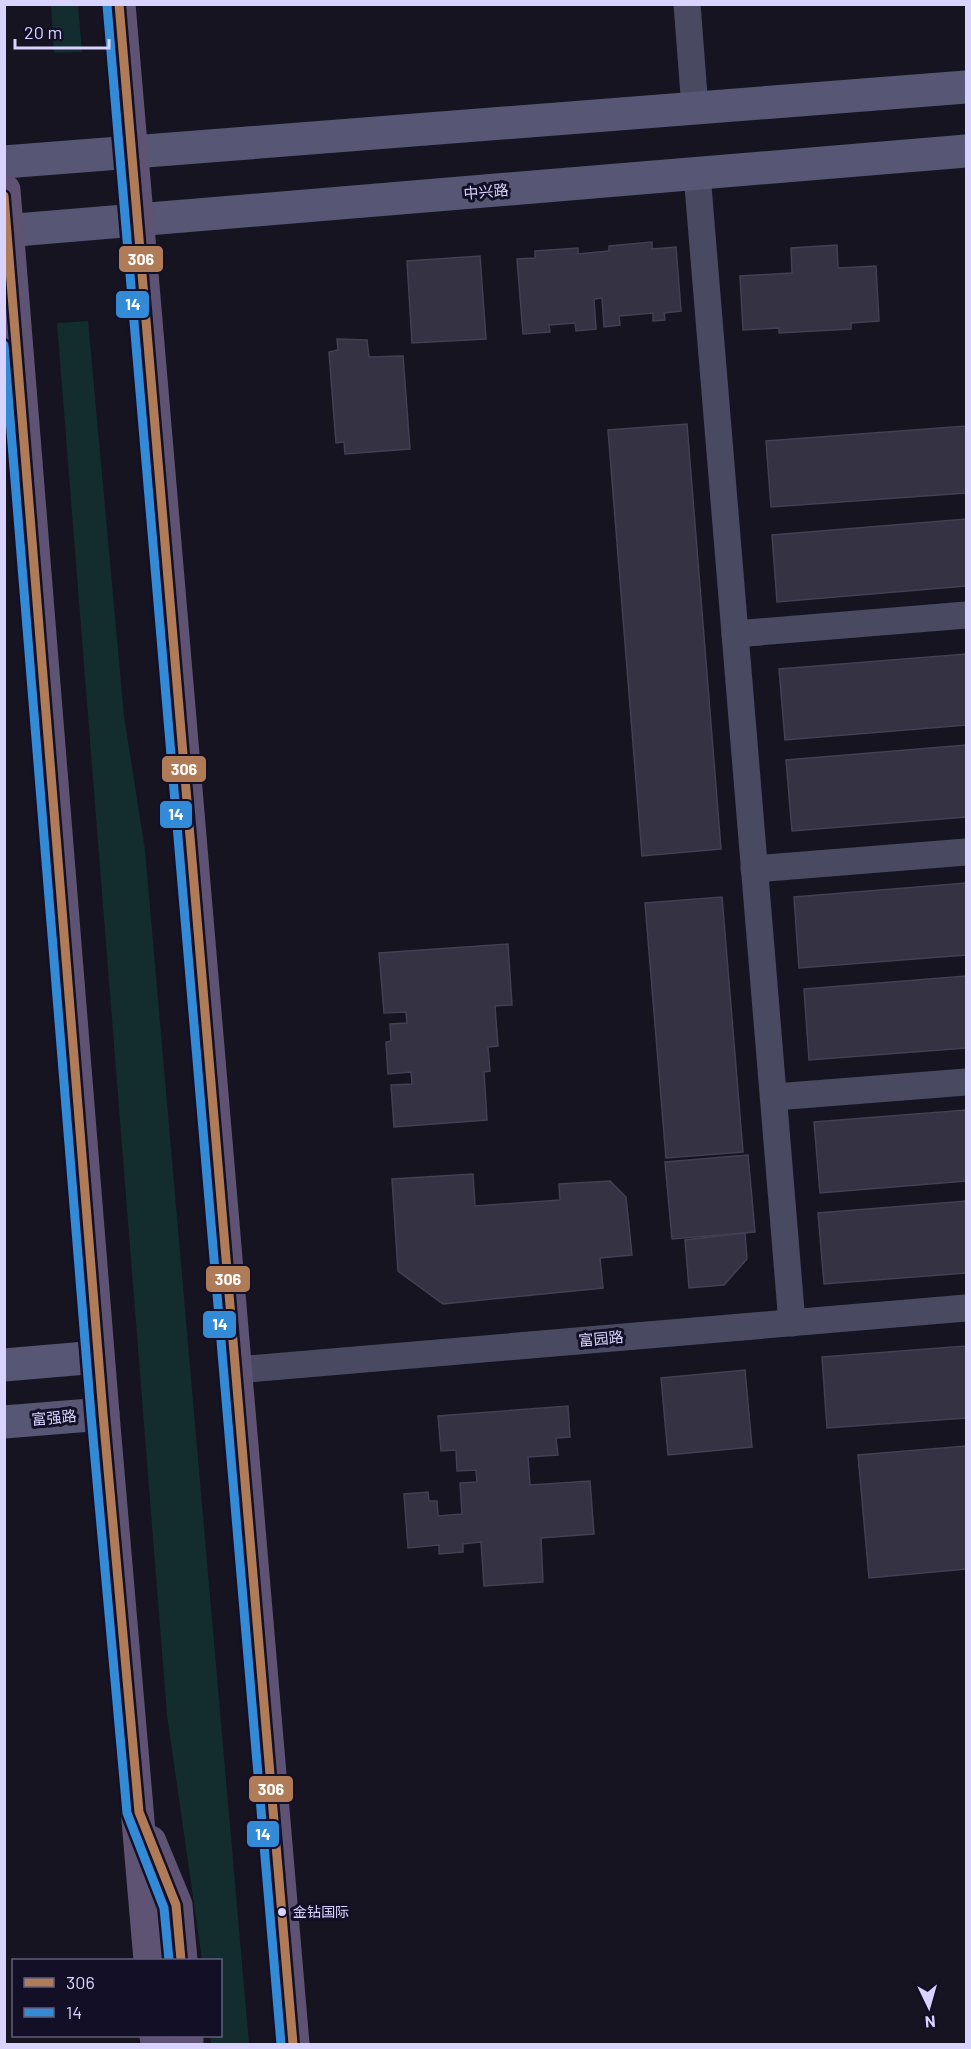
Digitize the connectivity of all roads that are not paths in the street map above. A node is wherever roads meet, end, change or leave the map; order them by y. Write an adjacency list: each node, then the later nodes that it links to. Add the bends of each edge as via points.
1 (119, 4): 5 (main road)
2 (687, 4): 4 (street)
3 (966, 87): 4 (street)
4 (695, 108): 5 (street)
5 (132, 152): 7 (street); 10 (main road)
6 (966, 152): 8 (street, 中兴路)
7 (4, 162)
8 (697, 174): 10 (street, 中兴路); 13 (street)
9 (4, 190): 11 (main road)
10 (138, 221): 11 (street, 中兴路); 22 (main road)
11 (6, 231): 20 (main road)
12 (966, 615): 13 (street)
13 (735, 634): 15 (street)
14 (966, 852): 15 (street)
15 (754, 870): 17 (street)
16 (966, 1082): 17 (street)
17 (775, 1097): 19 (street)
18 (966, 1308): 19 (street, 富园路)
19 (792, 1323): 22 (street, 富园路)
20 (98, 1357): 21 (street); 23 (main road)
21 (4, 1365)
22 (236, 1370): 28 (main road)
23 (103, 1414): 24 (street, 富强路); 25 (main road)
24 (4, 1422)
25 (139, 1812): 26 (main road); 27 (main road, via 176,1905)
26 (150, 1959)
27 (181, 1959)
28 (293, 2044)

